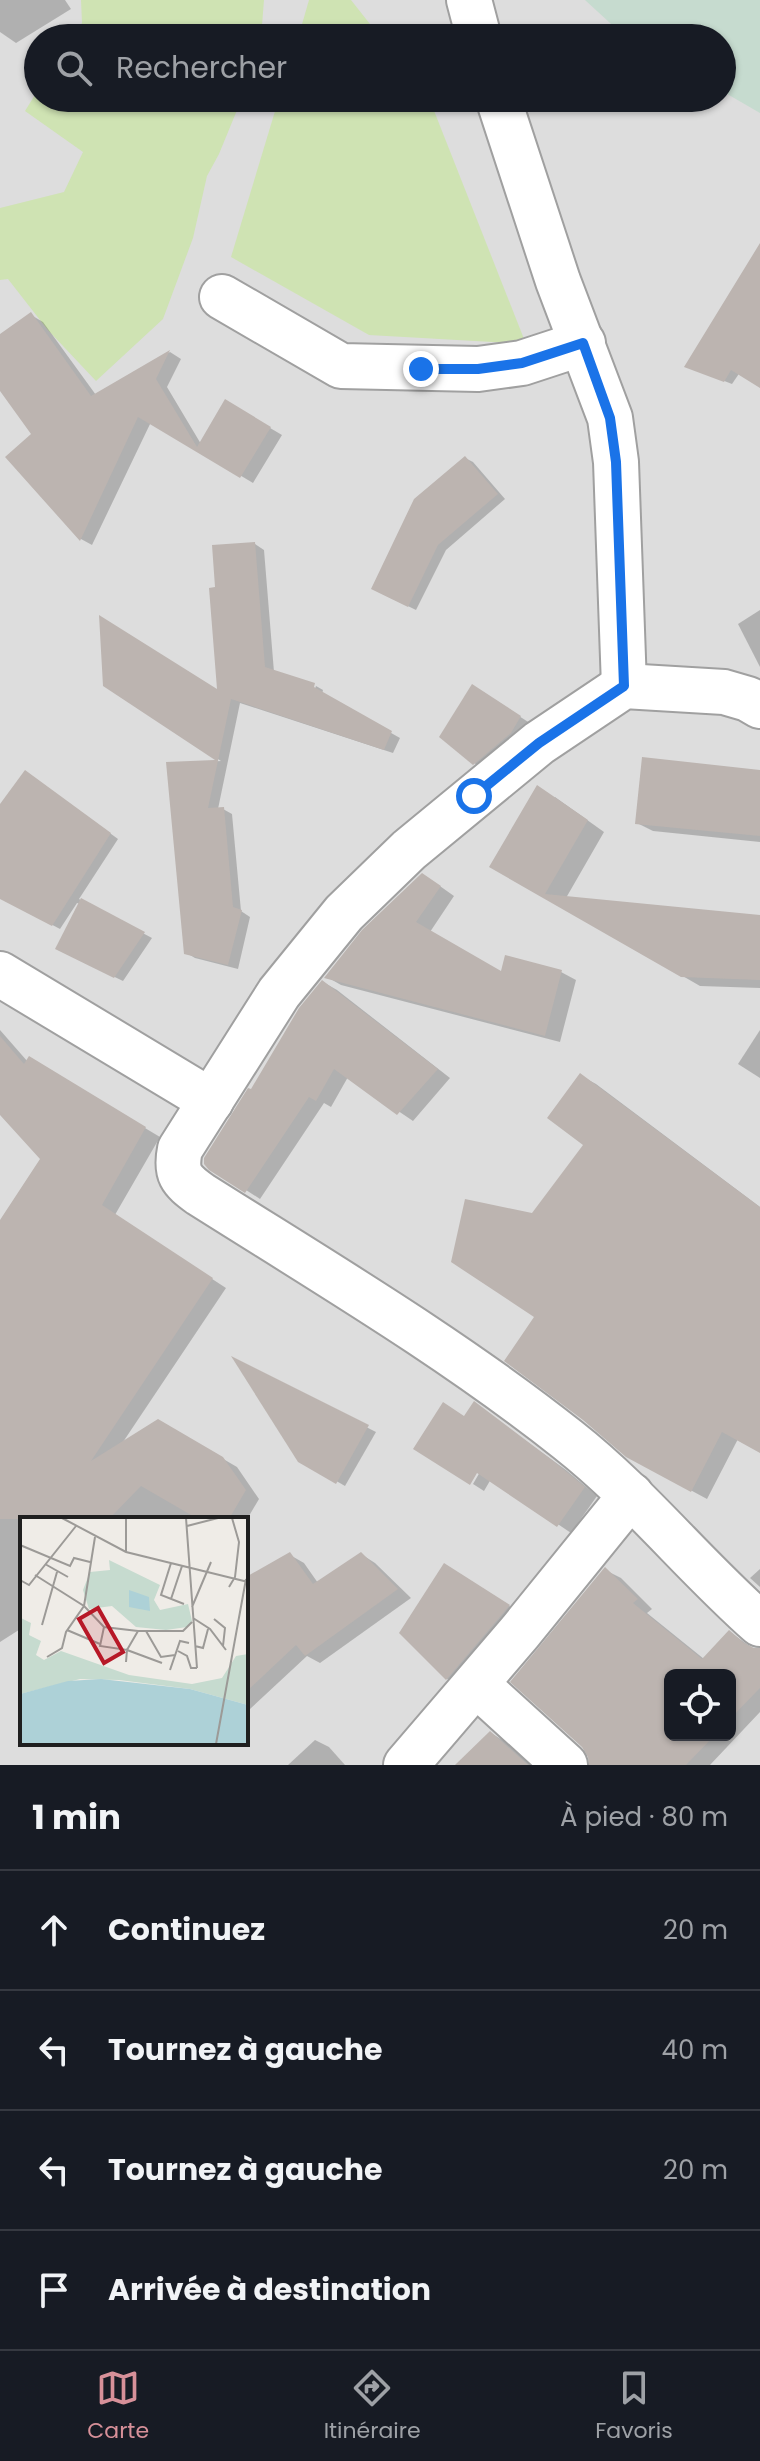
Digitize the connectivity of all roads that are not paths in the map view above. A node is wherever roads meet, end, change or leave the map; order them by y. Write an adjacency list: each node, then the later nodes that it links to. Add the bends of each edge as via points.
1 (469, 0): 2 (street)
2 (475, 24)
3 (503, 112): 5 (street)
4 (222, 297): 5 (street, via 341,366 478,369 522,363)
5 (583, 343): 6 (street, via 610,418 616,462)
6 (624, 686): 7 (street, via 724,692); 9 (street, via 539,743 409,850 344,913 279,993)
7 (760, 706)
8 (0, 974): 9 (street)
9 (211, 1101): 10 (street, via 180,1149 177,1165 183,1182 426,1336 568,1440)
10 (631, 1495): 11 (street); 12 (street)
11 (760, 1624)
12 (476, 1684): 13 (street); 14 (street)
13 (406, 1765)
14 (565, 1765)

